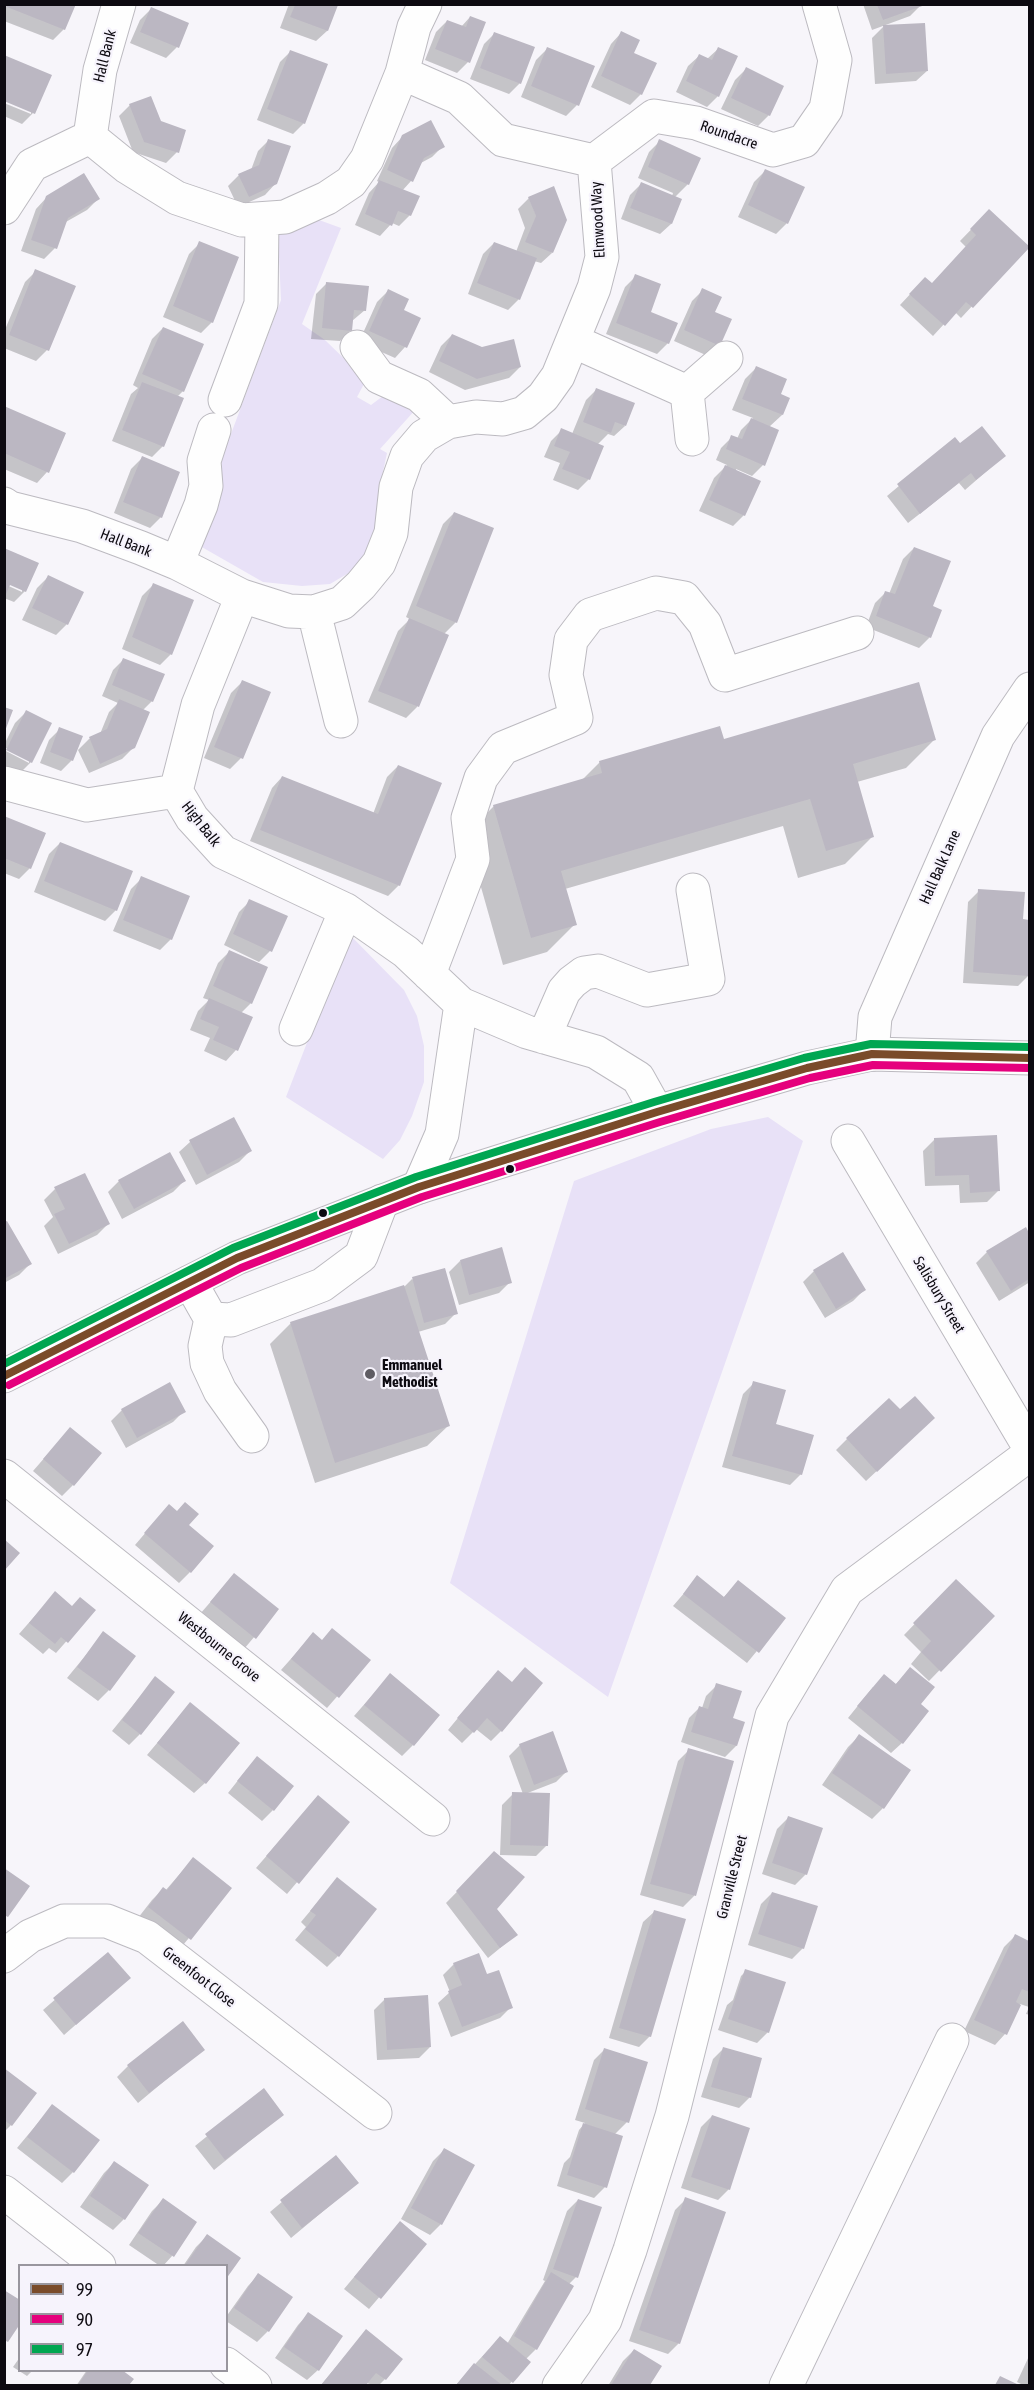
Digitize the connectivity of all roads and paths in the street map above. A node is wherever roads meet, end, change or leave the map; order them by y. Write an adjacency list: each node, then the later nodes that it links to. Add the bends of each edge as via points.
1 (119, 4): 5 (main road, Hall Bank, via 100,70)
2 (425, 4): 4 (main road, via 414,27)
3 (819, 4): 6 (main road, Roundacre, via 835,60 826,109 804,141 773,150 696,123 654,116)
4 (402, 73): 6 (main road, Elmwood Way, via 459,99 502,140); 8 (main road, via 367,159 351,182 285,217)
5 (90, 137): 7 (main road, via 32,165); 8 (main road, via 177,198 242,220)
6 (594, 161): 9 (main road, Elmwood Way, via 602,257)
7 (4, 208)
8 (261, 219): 16 (main road, via 261,304 204,461 206,486 201,506)
9 (573, 341): 12 (main road); 13 (main road, Elmwood Way, via 558,376 543,397 524,413 503,419 476,417)
10 (357, 347): 13 (main road, via 379,377 419,395)
11 (726, 358): 12 (main road)
12 (687, 392): 14 (main road)
13 (448, 422): 18 (main road, Elmwood Way, via 424,436 406,456 396,487 391,533 379,563 342,603)
14 (692, 439)
15 (4, 504): 16 (main road, Hall Bank, via 82,526)
16 (177, 562): 17 (main road, Hall Bank)
17 (242, 596): 18 (main road, Elmwood Way, via 289,611); 23 (main road, High Balk, via 198,705)
18 (314, 612): 21 (main road)
19 (857, 633): 26 (main road, via 725,675 705,624 684,598 656,593 590,615 571,640 566,675 576,717 503,748 480,777 468,818 473,859)
20 (1029, 689): 30 (main road, Hall Balk Lane, via 998,736 875,1017)
21 (341, 721)
22 (4, 783): 23 (main road, via 87,805)
23 (176, 791): 25 (main road, High Balk, via 192,818 223,852)
24 (693, 890): 29 (main road, via 708,979 647,990 598,971 584,973 564,991)
25 (346, 910): 26 (main road, High Balk, via 406,952); 28 (main road)
26 (429, 974): 27 (main road, High Balk)
27 (461, 1004): 29 (main road, High Balk); 34 (main road, via 442,1134)
28 (296, 1029)
29 (544, 1037): 32 (main road, High Balk, via 596,1052 638,1078)
30 (872, 1054): 31 (main road); 32 (main road, via 807,1068)
31 (1029, 1058)
32 (657, 1112): 34 (main road)
33 (849, 1141): 40 (main road, Salisbury Street)
34 (419, 1187): 35 (main road)
35 (382, 1201): 36 (main road, via 237,1258); 37 (main road, via 361,1257 322,1285 231,1320)
36 (190, 1282): 37 (main road); 38 (main road)
37 (212, 1319): 39 (main road, via 205,1346 207,1363 220,1391)
38 (4, 1376)
39 (252, 1436)
40 (1029, 1448)
41 (1029, 1454): 51 (main road, Granville Street, via 847,1590 772,1716 658,2161 605,2320)
42 (4, 1476): 43 (main road, Westbourne Grove)
43 (433, 1819)
44 (4, 1956): 46 (main road, Greenfoot Close, via 30,1936 64,1921 106,1921 147,1937)
45 (952, 2040): 52 (main road)
46 (375, 2113)
47 (4, 2192): 48 (main road)
48 (98, 2264)
49 (228, 2365): 50 (main road)
50 (255, 2385)
51 (559, 2385)
52 (786, 2385)

